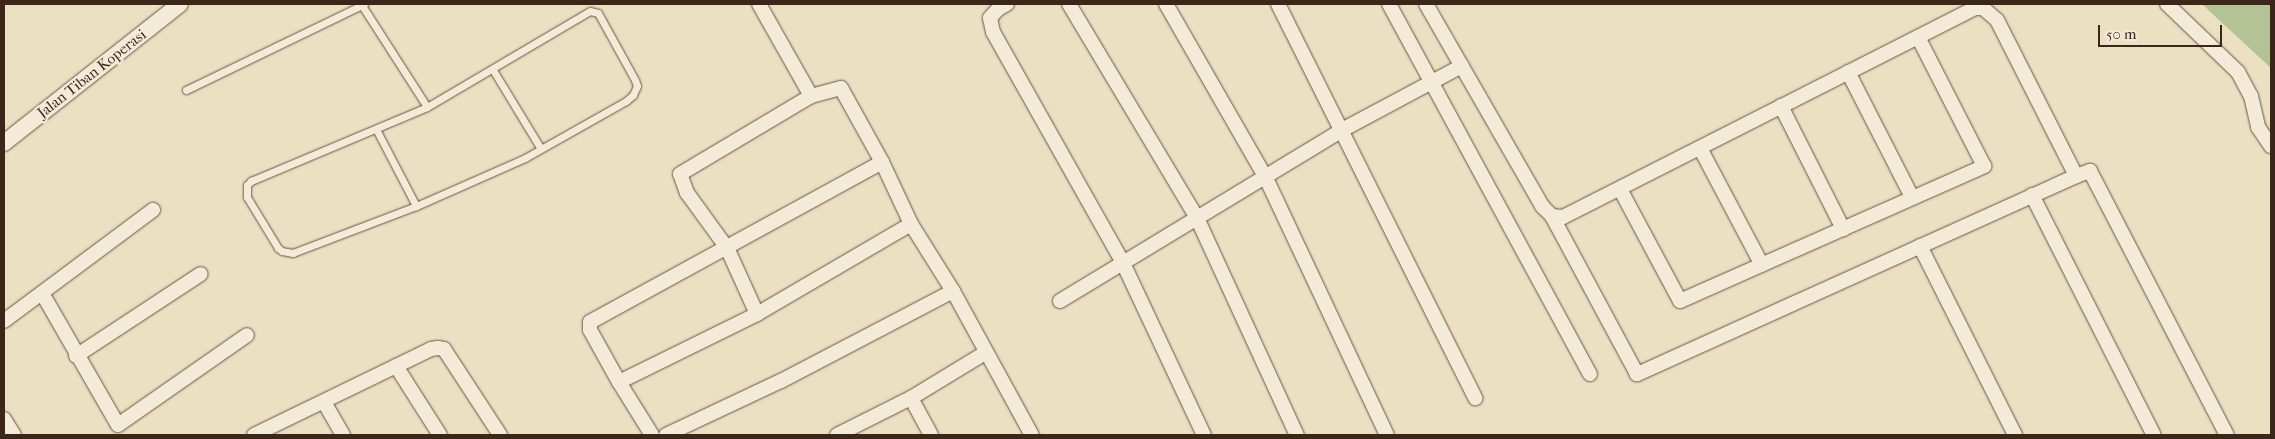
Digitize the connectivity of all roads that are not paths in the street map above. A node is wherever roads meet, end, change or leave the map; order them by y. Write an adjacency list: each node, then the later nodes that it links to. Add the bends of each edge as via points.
1 (180, 4): 22 (street, Jalan Tiban Koperasi)
2 (362, 4): 16 (lane); 19 (lane)
3 (759, 4): 17 (street)
4 (1007, 4): 40 (street, via 990,18 993,32)
5 (1069, 4): 35 (street)
6 (1166, 4): 27 (street)
7 (1278, 4): 21 (street)
8 (1388, 4): 15 (street)
9 (1426, 4): 12 (street)
10 (2167, 4): 23 (street, via 2238,72 2252,96 2258,126)
11 (1918, 37): 14 (street); 28 (street, via 1975,8 1991,12); 31 (street, via 1984,166)
12 (1462, 66): 15 (street); 34 (street, via 1542,206)
13 (493, 70): 19 (lane); 25 (lane); 25 (lane, via 590,11 598,13 634,80 633,95)
14 (1848, 72): 18 (street); 31 (street)
15 (1432, 82): 21 (street); 52 (street)
16 (186, 90)
17 (811, 96): 26 (street, via 836,88 844,90); 39 (street, via 680,174 687,193)
18 (1781, 106): 24 (street); 37 (street)
19 (426, 107): 20 (lane)
20 (376, 129): 32 (lane); 32 (lane, via 251,181 246,191 248,197 278,248 288,253)
21 (1342, 130): 27 (street); 55 (street)
22 (4, 143)
23 (2271, 146)
24 (1700, 148): 29 (street); 41 (street)
25 (541, 149): 32 (lane)
26 (882, 162): 36 (street); 39 (street)
27 (1266, 176): 35 (street); 70 (street)
28 (2076, 176): 30 (street); 73 (street, via 2090,171)
29 (1620, 188): 34 (street, via 1563,217); 41 (street, via 1680,301)
30 (2032, 196): 38 (street); 72 (street)
31 (1912, 197): 37 (street)
32 (416, 206)
33 (153, 210): 44 (street)
34 (1552, 216): 38 (street, via 1636,374)
35 (1197, 218): 40 (street); 69 (street)
36 (911, 224): 43 (street); 46 (street)
37 (1843, 229): 41 (street)
38 (1920, 246): 71 (street)
39 (727, 248): 46 (street); 53 (street, via 590,322 590,330)
40 (1123, 262): 45 (street); 68 (street)
41 (1762, 265)
42 (201, 274): 50 (street)
43 (953, 291): 49 (street); 65 (street, via 781,381)
44 (42, 293): 47 (street); 50 (street)
45 (1060, 301)
46 (757, 314): 53 (street)
47 (4, 322)
48 (248, 335): 50 (street, via 118,426)
49 (985, 353): 54 (street); 67 (street)
50 (76, 356)
51 (396, 366): 56 (street); 62 (street); 63 (street, via 431,349 444,349)
52 (1590, 374)
53 (619, 382): 64 (street)
54 (911, 398): 58 (street); 66 (street)
55 (1475, 398)
56 (324, 402): 60 (street); 61 (street)
57 (4, 419): 59 (street)
58 (842, 434)
59 (14, 435)
60 (257, 435)
61 (343, 435)
62 (440, 435)
63 (500, 435)
64 (652, 435)
65 (666, 435)
66 (931, 435)
67 (1032, 435)
68 (1204, 435)
69 (1297, 435)
70 (1387, 435)
71 (2015, 435)
72 (2154, 435)
73 (2228, 435)

